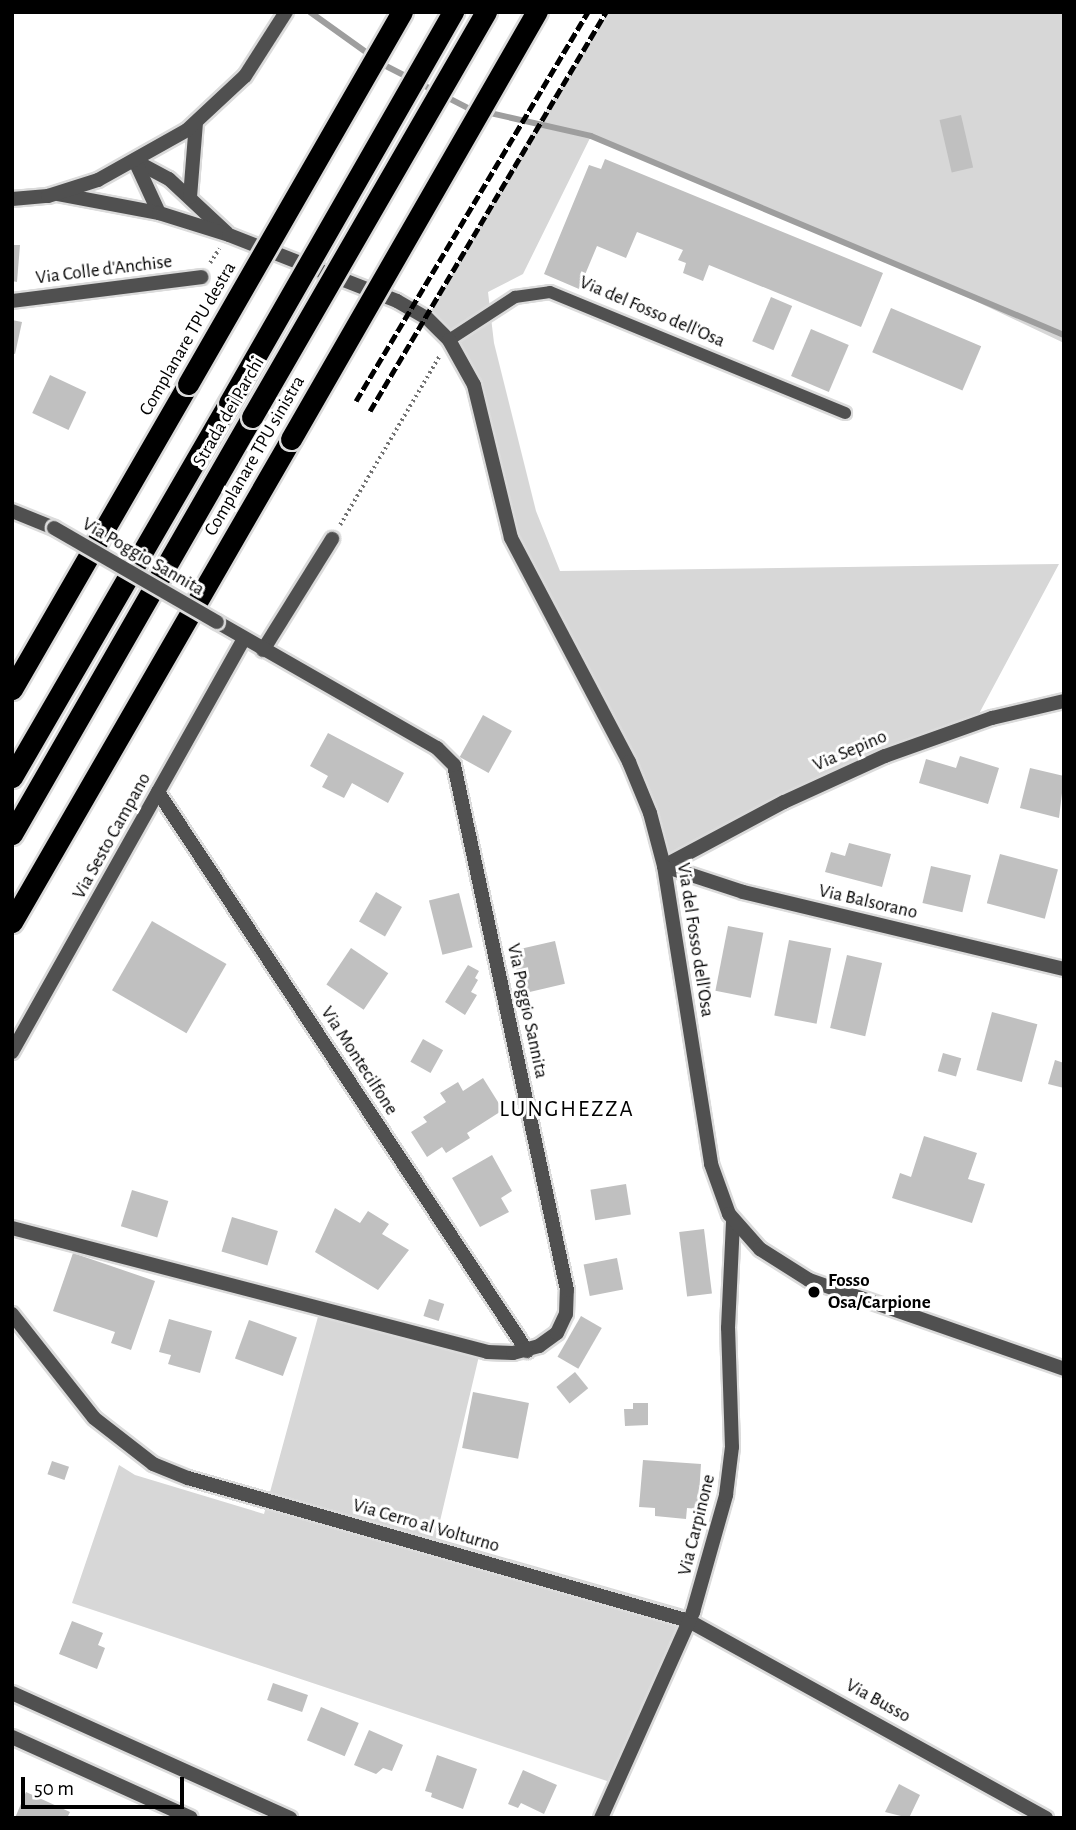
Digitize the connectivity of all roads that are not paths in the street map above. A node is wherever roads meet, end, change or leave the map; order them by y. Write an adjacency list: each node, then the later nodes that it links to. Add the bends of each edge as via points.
1 (286, 12): 6 (street, via 245,76)
2 (402, 12): 21 (highway, Complanare TPU destra, bridge)
3 (453, 12): 23 (highway, Strada dei Parchi, bridge)
4 (486, 12): 25 (highway, Strada dei Parchi, bridge)
5 (537, 12): 27 (highway, Complanare TPU sinistra, bridge)
6 (196, 123): 7 (street); 9 (street)
7 (135, 161): 8 (street); 9 (street, via 169,179); 11 (street)
8 (58, 194): 10 (street); 11 (street, Via del Fosso dell'Osa)
9 (190, 197): 12 (street)
10 (12, 199)
11 (159, 213): 12 (street, Via del Fosso dell'Osa)
12 (229, 235): 15 (street, Via del Fosso dell'Osa, via 397,301 427,318)
13 (201, 276): 14 (street, Via Colle d'Anchise)
14 (12, 301)
15 (449, 340): 16 (lane, Via del Fosso dell'Osa, via 515,297 550,292); 26 (street, Via del Fosso dell'Osa, via 474,385 511,538 629,762)
16 (845, 413)
17 (12, 511): 19 (street, Via Poggio Sannita, bridge, via 54,528)
18 (332, 539): 20 (street)
19 (244, 639): 20 (street, Via Poggio Sannita); 24 (street, Via Sesto Campano)
20 (263, 650): 33 (street, Via Poggio Sannita, via 437,748 458,775 568,1296 557,1333)
21 (12, 690)
22 (1064, 701): 26 (street, Via Sepino, via 974,723 870,762)
23 (12, 777)
24 (158, 792): 29 (street, Via Sesto Campano); 33 (street, Via Montecilfone)
25 (12, 835)
26 (664, 866): 28 (street, Via Balsorano, via 743,892); 30 (street, Via del Fosso dell'Osa, via 711,1164)
27 (12, 922)
28 (1064, 969)
29 (12, 1052)
30 (733, 1220): 34 (street, Via del Fosso dell'Osa, via 771,1257 809,1280); 35 (street, Via Carpinone, via 728,1328 732,1460 711,1557)
31 (12, 1228): 33 (street, via 476,1350)
32 (12, 1314): 35 (street, Via Cerro al Volturno, via 88,1412 121,1443 153,1464 201,1482)
33 (527, 1351)
34 (1064, 1368)
35 (689, 1621): 40 (street, Via Carpinone); 41 (street, Via Busso)
36 (12, 1693): 39 (street)
37 (12, 1737): 38 (street)
38 (191, 1818)
39 (290, 1818)
40 (601, 1818)
41 (1046, 1818)

